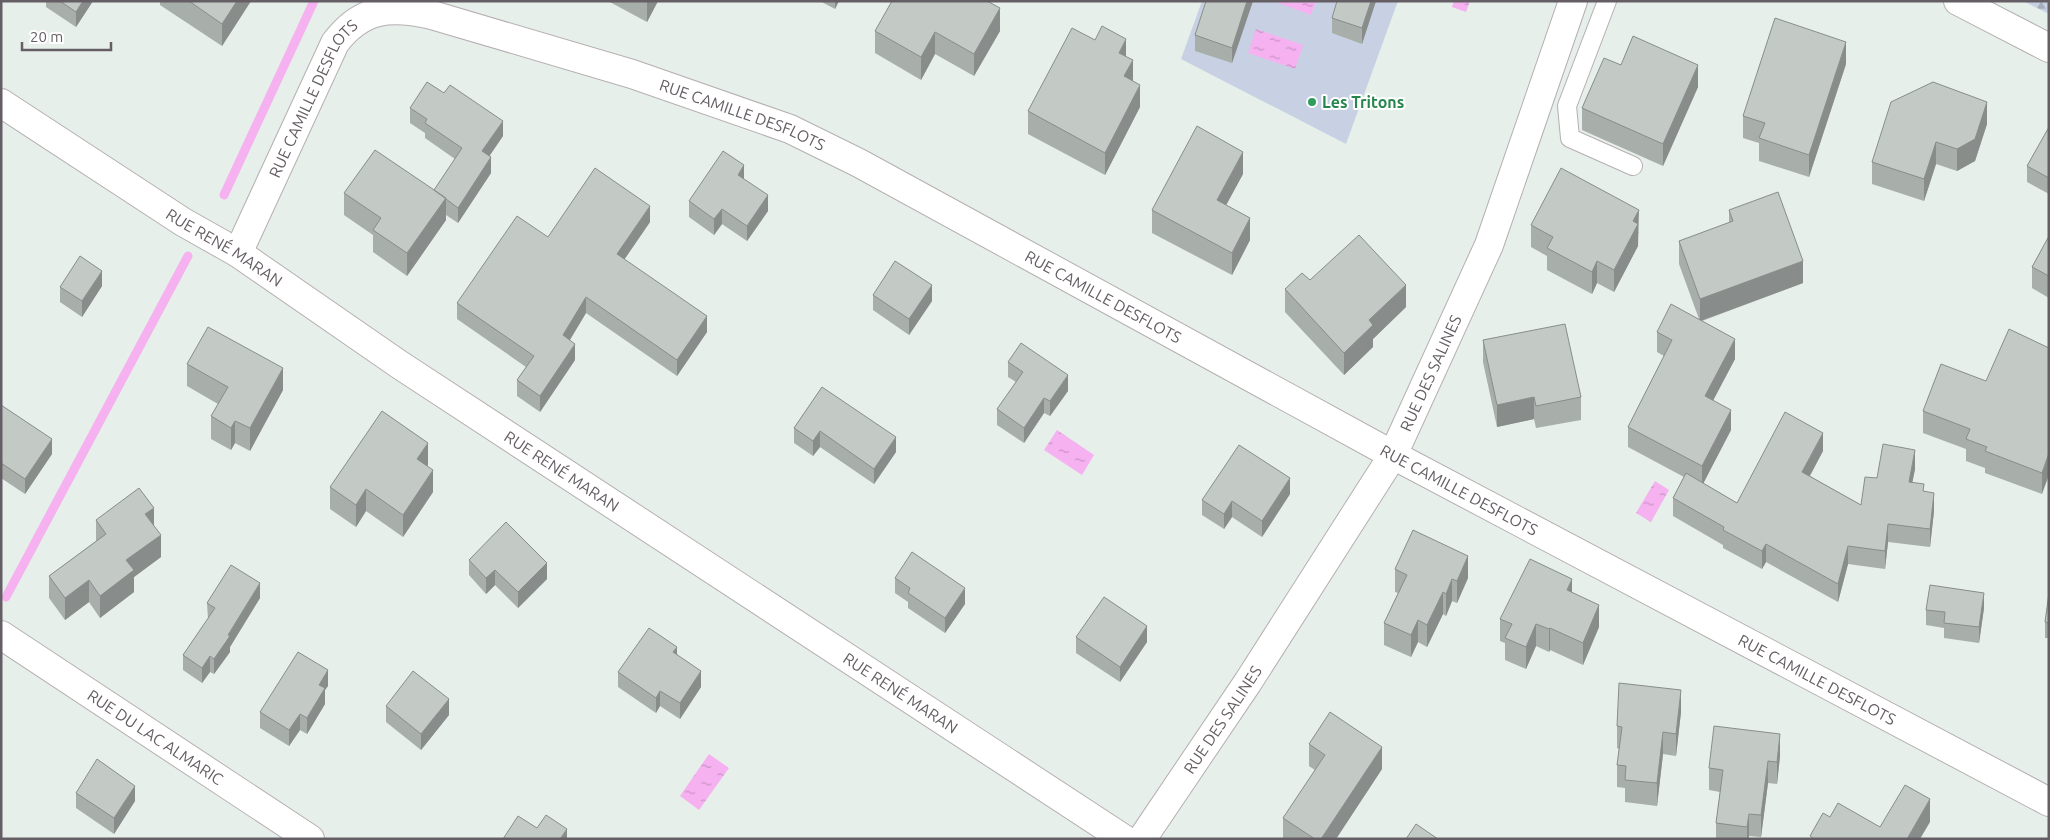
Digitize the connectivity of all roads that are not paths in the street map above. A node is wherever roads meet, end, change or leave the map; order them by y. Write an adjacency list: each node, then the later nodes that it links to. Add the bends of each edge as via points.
1 (1573, 1): 8 (street, RUE DES SALINES, via 1489,244)
2 (1607, 1): 6 (lane, via 1567,106 1567,121 1570,138)
3 (1958, 1): 4 (street)
4 (2049, 48)
5 (1, 104): 7 (street, RUE RENÉ MARAN, via 183,222)
6 (1634, 166)
7 (238, 253): 8 (street, RUE CAMILLE DESFLOTS, via 335,43 358,20 375,12 410,10 632,74 790,129 859,163); 12 (street, RUE RENÉ MARAN, via 400,365)
8 (1394, 455): 10 (street, RUE CAMILLE DESFLOTS); 13 (street, RUE DES SALINES)
9 (1, 635): 11 (street, RUE DU LAC ALMARIC)
10 (2049, 802)
11 (310, 839)
12 (1124, 839)
13 (1142, 839)

